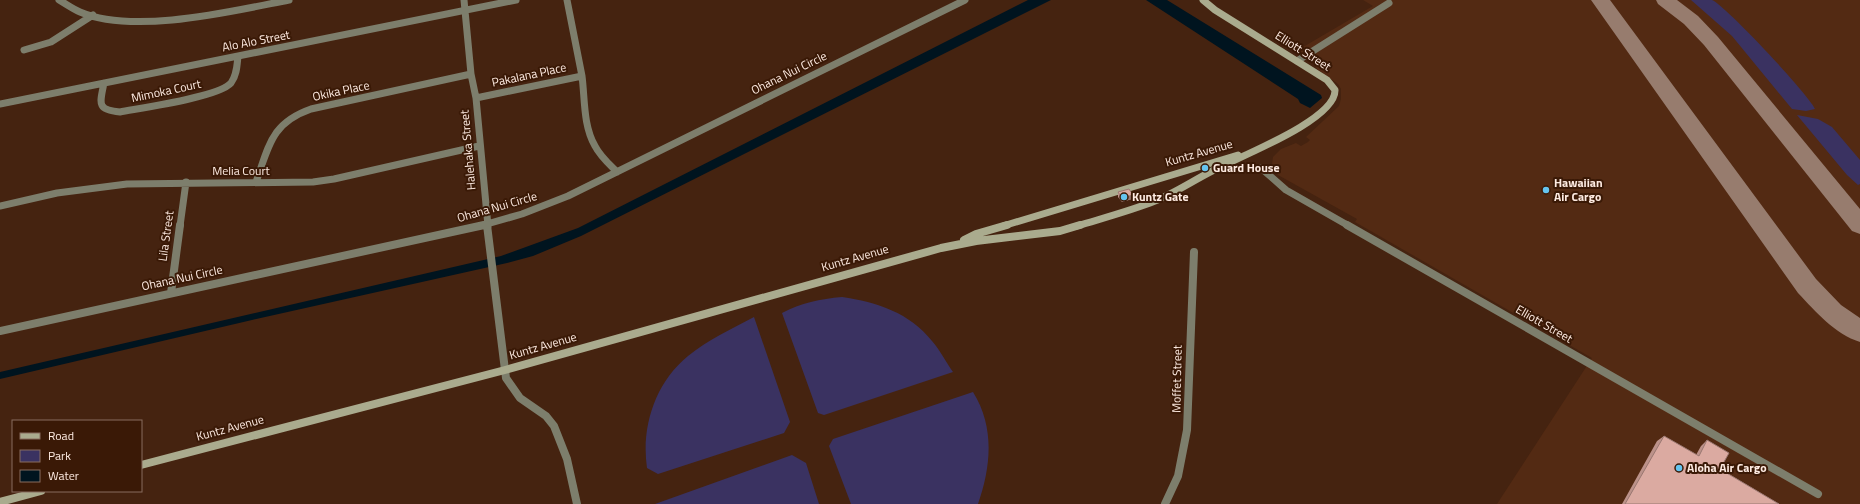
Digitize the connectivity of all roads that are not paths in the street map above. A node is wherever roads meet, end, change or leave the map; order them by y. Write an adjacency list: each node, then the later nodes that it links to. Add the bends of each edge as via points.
1 (60, 0): 10 (street, via 78,11)
2 (289, 0): 10 (street, via 174,20 121,20)
3 (464, 0): 9 (street, Halehaka Street)
4 (516, 0): 9 (street, Alo Alo Street)
5 (567, 0): 15 (street, Pakalana Place)
6 (965, 0): 22 (street, Ohana Nui Circle)
7 (1203, 0): 13 (street, Elliott Street)
8 (1389, 3): 13 (street)
9 (466, 10): 12 (street, Alo Alo Street); 14 (street, Halehaka Street)
10 (93, 15): 11 (street, via 56,40)
11 (24, 50)
12 (238, 56): 16 (street, Alo Alo Street); 16 (street, Mimoka Court, via 236,76 230,84 219,90 120,112 106,111 101,106)
13 (1297, 61): 20 (street, Elliott Street, via 1331,83 1335,92 1334,100 1281,140)
14 (471, 74): 17 (street, Halehaka Street); 24 (street, Okika Place, via 295,114 276,130)
15 (582, 76): 17 (street, Pakalana Place); 22 (street, via 590,136 594,145)
16 (104, 82): 18 (street, Alo Alo Street)
17 (476, 98): 19 (street, Halehaka Street)
18 (0, 104)
19 (479, 146): 24 (street, Melia Court, via 334,179 293,183); 26 (street, Halehaka Street)
20 (1248, 153): 27 (street, Kuntz Avenue, via 976,234); 27 (street, Kuntz Avenue, via 1156,201 1060,231)
21 (1261, 168): 34 (street, Elliott Street, via 1286,190)
22 (617, 172): 26 (street, Ohana Nui Circle, via 544,206)
23 (186, 182): 24 (street, Melia Court); 25 (street, Melia Court, via 92,187); 29 (street, Lila Street)
24 (256, 182)
25 (0, 206)
26 (488, 224): 29 (street, Ohana Nui Circle); 31 (street, Halehaka Street)
27 (951, 246): 31 (street, Kuntz Avenue)
28 (1194, 252): 37 (street, Moffet Street, via 1187,430 1178,476)
29 (170, 293): 30 (street, Ohana Nui Circle)
30 (0, 331)
31 (505, 370): 32 (street, Kuntz Avenue); 36 (street, Halehaka Street, via 513,392 547,416 559,435)
32 (142, 465)
33 (36, 492): 35 (street)
34 (1818, 494)
35 (0, 502)
36 (577, 504)
37 (1165, 504)

